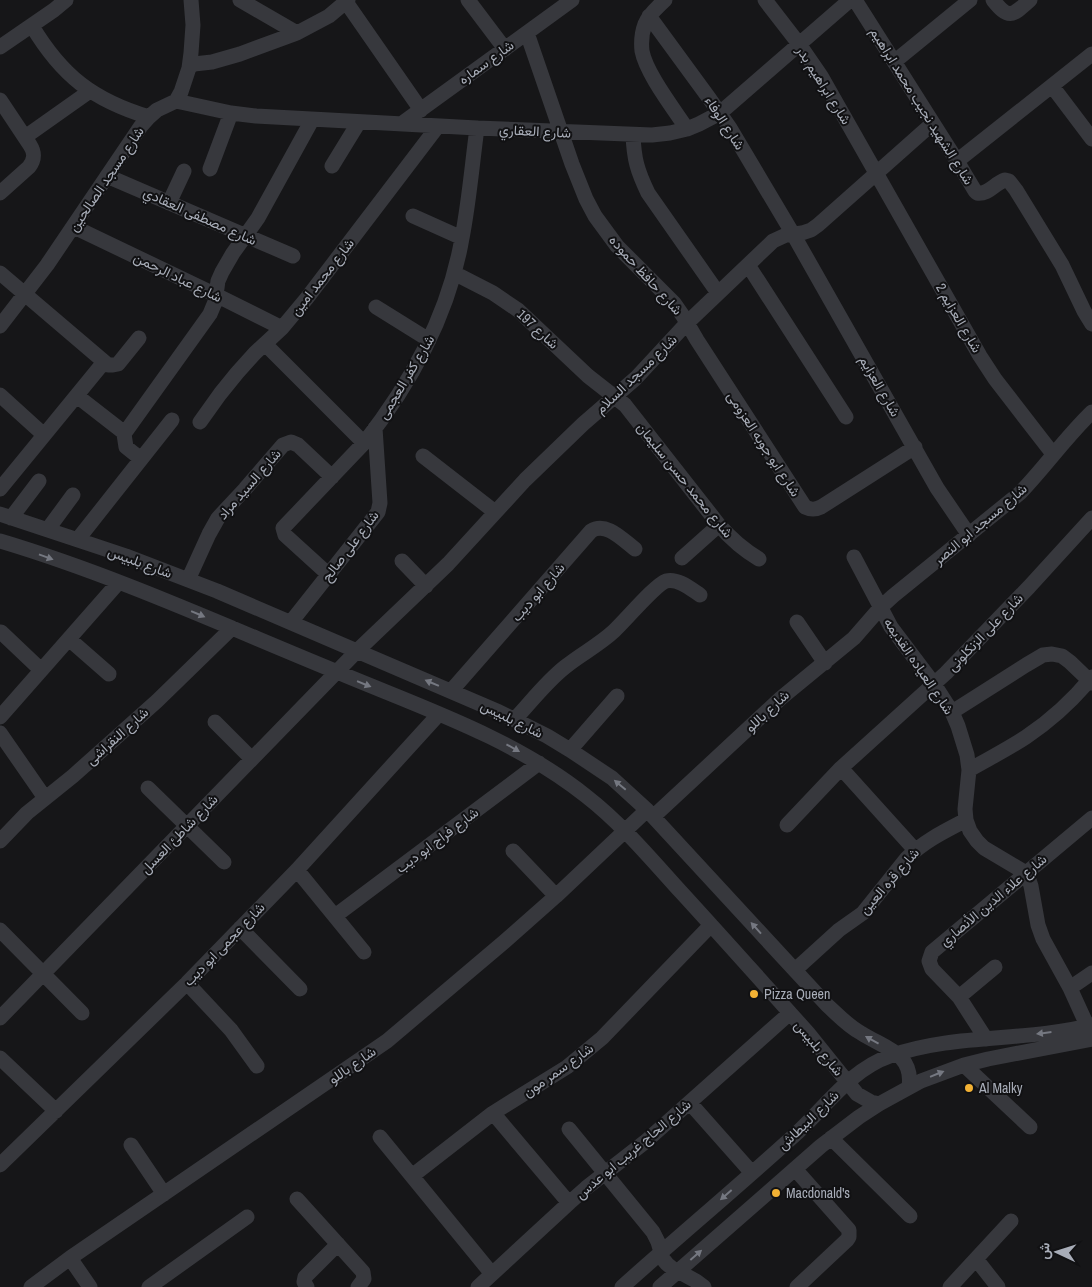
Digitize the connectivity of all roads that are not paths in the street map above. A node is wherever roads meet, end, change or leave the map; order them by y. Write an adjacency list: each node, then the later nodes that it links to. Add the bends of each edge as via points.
1 (66, 0): 15 (street)
2 (191, 0): 23 (street, via 193,32)
3 (240, 0): 16 (street)
4 (468, 0): 20 (street)
5 (572, 0): 17 (street, شارع سماره)
6 (665, 0): 14 (street)
7 (765, 0): 18 (street, شارع ابراهيم بدر)
8 (850, 0): 18 (street, شارع العقاري)
9 (855, 0): 22 (street, شارع الشهيد نجيب محمد ابراهيم)
10 (970, 0): 22 (street)
11 (992, 0): 12 (street, via 1009,14)
12 (1030, 0)
13 (347, 1): 16 (street, via 329,16); 28 (street)
14 (649, 16): 30 (street, شارع الوفاء); 39 (street, via 642,37 646,64)
15 (32, 26): 19 (street); 25 (street, via 57,62)
16 (297, 33): 23 (street)
17 (527, 33): 20 (street, شارع سماره); 40 (street, شارع حافظ حموده)
18 (799, 44): 30 (street, شارع العقاري); 48 (street, شارع ابراهيم بدر)
19 (0, 47)
20 (505, 49): 28 (street, شارع سماره)
21 (1092, 54): 24 (street)
22 (894, 62): 35 (street, شارع الشهيد نجيب محمد ابراهيم)
23 (189, 68): 27 (street)
24 (1052, 86): 43 (street); 44 (street)
25 (90, 91): 31 (street, via 108,102); 42 (street)
26 (0, 100): 32 (street)
27 (176, 101): 29 (street, شارع العقاري); 31 (street, شارع مسجد الصالحين)
28 (421, 110): 36 (street, شارع سماره)
29 (232, 113): 33 (street, شارع العقاري); 46 (street)
30 (720, 113): 39 (street, شارع العقاري); 54 (street, شارع الوفاء)
31 (149, 117): 49 (street, شارع مسجد الصالحين)
32 (5, 118): 42 (street)
33 (312, 120): 34 (street, شارع العقاري); 55 (street)
34 (360, 122): 36 (street, شارع العقاري); 45 (street)
35 (933, 123): 44 (street, شارع الشهيد نجيب محمد ابراهيم); 48 (street, شارع مسجد السلام)
36 (401, 124): 37 (street, شارع العقاري)
37 (438, 126): 38 (street, شارع العقاري); 68 (street, شارع محمد امين)
38 (477, 128): 40 (street, شارع العقاري); 56 (street, شارع كفر العجمى)
39 (687, 129): 41 (street, شارع العقاري, via 670,134)
40 (561, 132): 41 (street, شارع العقاري); 65 (street, شارع حافظ حموده, via 578,182 595,216 617,246 674,302)
41 (633, 135): 61 (street, via 634,155 648,193)
42 (25, 137): 50 (street, via 34,150 33,162)
43 (1092, 139)
44 (957, 162): 66 (street, شارع الشهيد نجيب محمد ابراهيم, via 977,193 984,194 1003,180 1009,181 1062,265)
45 (332, 166)
46 (210, 169)
47 (184, 171): 51 (street)
48 (877, 174): 54 (street, شارع مسجد السلام, via 818,225); 85 (street, شارع العزايم 2, via 980,356)
49 (107, 176): 51 (street, شارع مصطفى العقادي); 53 (street, شارع مسجد الصالحين)
50 (0, 193)
51 (169, 203): 55 (street, شارع مصطفى العقادي)
52 (413, 216): 56 (street)
53 (74, 227): 62 (street, شارع مسجد الصالحين); 63 (street, شارع عباد الرحمن)
54 (794, 234): 58 (street, شارع مسجد السلام, via 773,241); 84 (street, شارع العزايم)
55 (246, 236): 57 (street, شارع مصطفى العقادي); 63 (street, via 220,276)
56 (462, 238): 60 (street, شارع كفر العجمى)
57 (292, 256)
58 (748, 265): 61 (street, شارع مسجد السلام); 77 (street)
59 (0, 273): 62 (street)
60 (454, 273): 70 (street, شارع كفر العجمى); 75 (street, شارع 197, via 494,293 518,310 588,376)
61 (718, 293): 65 (street, شارع مسجد السلام)
62 (26, 295): 67 (street, شارع مسجد الصالحين); 72 (street)
63 (216, 295): 68 (street, شارع عباد الرحمن); 81 (street, via 210,314)
64 (376, 307): 70 (street)
65 (687, 323): 75 (street, شارع مسجد السلام); 84 (street, شارع ابو جوبه العزومى, via 805,507 810,510 821,507)
66 (1092, 324)
67 (0, 326)
68 (282, 328): 71 (street, شارع محمد امين)
69 (139, 338): 72 (street, via 118,364)
70 (429, 340): 80 (street, شارع كفر العجمى, via 415,368)
71 (265, 344): 79 (street, شارع محمد امين, via 232,378); 83 (street)
72 (104, 362): 74 (street)
73 (0, 395): 82 (street)
74 (77, 396): 81 (street); 82 (street)
75 (615, 396): 92 (street, شارع مسجد السلام); 95 (street, شارع محمد حسن سليمان)
76 (1092, 412): 85 (street, شارع مسجد ابو النصر)
77 (846, 417)
78 (172, 420): 87 (street)
79 (200, 422)
80 (375, 428): 83 (street, شارع كفر العجمى); 105 (street, شارع على صالح, via 380,508)
81 (124, 434): 87 (street, via 126,447)
82 (44, 435): 90 (street)
83 (364, 443): 88 (street, شارع كفر العجمى)
84 (914, 447): 97 (street, شارع العزايم)
85 (1053, 454): 97 (street, شارع مسجد ابو النصر, via 1020,493)
86 (423, 456): 92 (street)
87 (140, 459): 98 (street)
88 (332, 477): 105 (street, شارع كفر العجمى, via 284,526 283,531); 106 (street, شارع السيد مراد, via 298,445 291,442 283,444 218,518)
89 (39, 481): 93 (street)
90 (0, 489)
91 (73, 495): 96 (street)
92 (495, 512): 108 (street, شارع مسجد السلام)
93 (5, 516): 96 (street, شارع بلبيس)
94 (1092, 518): 122 (street, شارع على الزنكلونى)
95 (719, 525): 102 (street); 103 (street, شارع محمد حسن سليمان, via 738,545)
96 (48, 529): 98 (street, شارع بلبيس)
97 (969, 535): 110 (street, شارع مسجد ابو النصر)
98 (78, 540): 106 (street, شارع بلبيس)
99 (2, 546): 107 (street, شارع بلبيس, one-way to 107)
100 (635, 549): 123 (street, شارع ابو ديب, via 609,530 600,527 591,531)
101 (854, 557): 110 (street, شارع العياده القديمه)
102 (682, 558)
103 (759, 559)
104 (402, 561): 108 (street)
105 (329, 575): 111 (street, شارع على صالح)
106 (188, 580): 111 (street, شارع بلبيس)
107 (118, 583): 113 (street, شارع بلبيس, one-way to 113); 115 (street)
108 (426, 586): 116 (street, شارع مسجد السلام)
109 (700, 595): 128 (street, via 675,581 659,585 613,633 555,676)
110 (881, 607): 117 (street, شارع باللو, via 854,638); 122 (street, شارع العياده القديمه, via 897,637)
111 (291, 622): 116 (street, شارع بلبيس)
112 (797, 622): 117 (street)
113 (232, 628): 119 (street, شارع بلبيس); 137 (street, شارع النقراشى, via 156,702)
114 (1, 632): 118 (street)
115 (69, 639): 118 (street); 120 (street)
116 (358, 650): 119 (street, شارع شاطئ العسل); 123 (street, شارع بلبيس, one-way to 116)
117 (825, 663): 138 (street, شارع باللو)
118 (41, 670): 127 (street)
119 (337, 672): 126 (street, شارع بلبيس, one-way to 126); 132 (street, شارع شاطئ العسل)
120 (109, 674)
121 (1091, 680): 125 (street, via 1062,656 1043,655); 135 (street, via 1037,729)
122 (934, 684): 125 (street, شارع العياده القديمه); 134 (street, شارع على الزنكلونى)
123 (451, 691): 128 (street, شارع بلبيس)
124 (617, 696): 131 (street)
125 (952, 712): 135 (street, شارع العياده القديمه)
126 (439, 714): 133 (street, شارع بلبيس, one-way to 133); 148 (street, شارع عجمى ابو ديب)
127 (0, 717)
128 (515, 719): 131 (street, شارع بلبيس)
129 (215, 722): 132 (street)
130 (0, 733): 137 (street)
131 (570, 750): 138 (street, شارع بلبيس, one-way to 131, via 612,778)
132 (252, 759): 142 (street, شارع شاطئ العسل)
133 (539, 763): 144 (street, شارع بلبيس, via 584,794); 151 (street, شارع فراج ابو ديب)
134 (841, 768): 141 (street, شارع على الزنكلونى); 145 (street)
135 (969, 770): 140 (street, شارع العياده القديمه)
136 (148, 788): 142 (street)
137 (45, 798): 143 (street, شارع النقراشى)
138 (650, 813): 144 (street, شارع باللو); 157 (street, شارع بلبيس, one-way to 138)
139 (1092, 818): 149 (street, شارع علاء الدين الأنصاري)
140 (966, 820): 145 (street, شارع قره العين); 149 (street, شارع العياده القديمه, via 970,831 984,848)
141 (787, 825)
142 (187, 826): 147 (street); 158 (street, شارع شاطئ العسل)
143 (3, 830)
144 (625, 831): 150 (street, شارع باللو); 152 (street, شارع بلبيس)
145 (915, 850): 157 (street, شارع قره العين, via 863,913)
146 (513, 851): 150 (street)
147 (224, 862)
148 (297, 870): 151 (street); 153 (street, شارع عجمى ابو ديب)
149 (1025, 874): 161 (street, via 1031,886 1043,939); 163 (street, شارع علاء الدين الأنصاري, via 932,952 929,960 932,969)
150 (556, 896): 189 (street, شارع باللو, via 387,1041)
151 (335, 916): 155 (street)
152 (710, 925): 165 (street, شارع بلبيس); 178 (street, شارع سمر مون, via 586,1052)
153 (240, 928): 160 (street, شارع عجمى ابو ديب); 162 (street)
154 (0, 930): 158 (street)
155 (364, 952)
156 (995, 967): 163 (street)
157 (795, 970): 169 (street, شارع بلبيس, one-way to 157, via 859,1033 843,1020)
158 (43, 973): 164 (street); 166 (street, شارع شاطئ العسل)
159 (1092, 973): 161 (street)
160 (187, 983): 172 (street, via 231,1030); 177 (street, شارع عجمى ابو ديب)
161 (1070, 988): 167 (street)
162 (300, 989)
163 (959, 997): 168 (street, شارع علاء الدين الأنصاري)
164 (82, 1013)
165 (790, 1013): 173 (street, شارع بلبيس); 175 (street, شارع الحاج غريب ابو عدس)
166 (0, 1018)
167 (1091, 1031): 168 (street, شارع البيطاش, one-way to 168, via 1049,1032); 171 (street, شارع البيطاش)
168 (986, 1040): 169 (street, شارع البيطاش)
169 (897, 1053): 173 (street, شارع البيطاش, via 871,1065); 174 (street, via 909,1072)
170 (0, 1058): 177 (street)
171 (964, 1065): 174 (street, شارع البيطاش, one-way to 171); 179 (street)
172 (257, 1066)
173 (848, 1082): 176 (street, شارع بلبيس, via 857,1094); 187 (street, شارع البيطاش)
174 (909, 1087): 176 (street, شارع البيطاش)
175 (690, 1103): 186 (street, شارع الحاج غريب ابو عدس); 187 (street)
176 (879, 1104): 182 (street, شارع البيطاش)
177 (56, 1111): 184 (street, شارع عجمى ابو ديب)
178 (493, 1113): 188 (street, شارع سمر مون); 191 (street)
179 (1030, 1126)
180 (569, 1129): 186 (street)
181 (380, 1137): 188 (street)
182 (830, 1138): 185 (street, شارع البيطاش); 192 (street)
183 (131, 1144): 189 (street)
184 (0, 1166)
185 (795, 1169): 199 (street, شارع البيطاش, one-way to 185); 210 (street, via 850,1233 847,1240)
186 (605, 1173): 191 (street, شارع الحاج غريب ابو عدس); 196 (street, via 653,1232)
187 (752, 1173): 196 (street, شارع البيطاش, one-way to 196)
188 (412, 1176): 200 (street)
189 (164, 1194): 197 (street, شارع باللو)
190 (297, 1199): 195 (street)
191 (569, 1203): 200 (street, شارع الحاج غريب ابو عدس)
192 (910, 1216)
193 (247, 1217): 203 (street)
194 (1010, 1221): 198 (street)
195 (338, 1244): 204 (street, via 305,1277); 205 (street, via 364,1274)
196 (661, 1252): 199 (street, via 667,1264); 207 (street, شارع البيطاش)
197 (70, 1258): 201 (street, شارع باللو); 202 (street)
198 (976, 1259): 211 (street); 212 (street)
199 (678, 1271): 208 (street, شارع البيطاش); 209 (street)
200 (492, 1274): 206 (street, شارع الحاج غريب ابو عدس)
201 (31, 1287)
202 (90, 1287)
203 (149, 1287)
204 (307, 1287)
205 (358, 1287)
206 (478, 1287)
207 (622, 1287)
208 (660, 1287)
209 (704, 1287)
210 (797, 1287)
211 (950, 1287)
212 (998, 1287)

